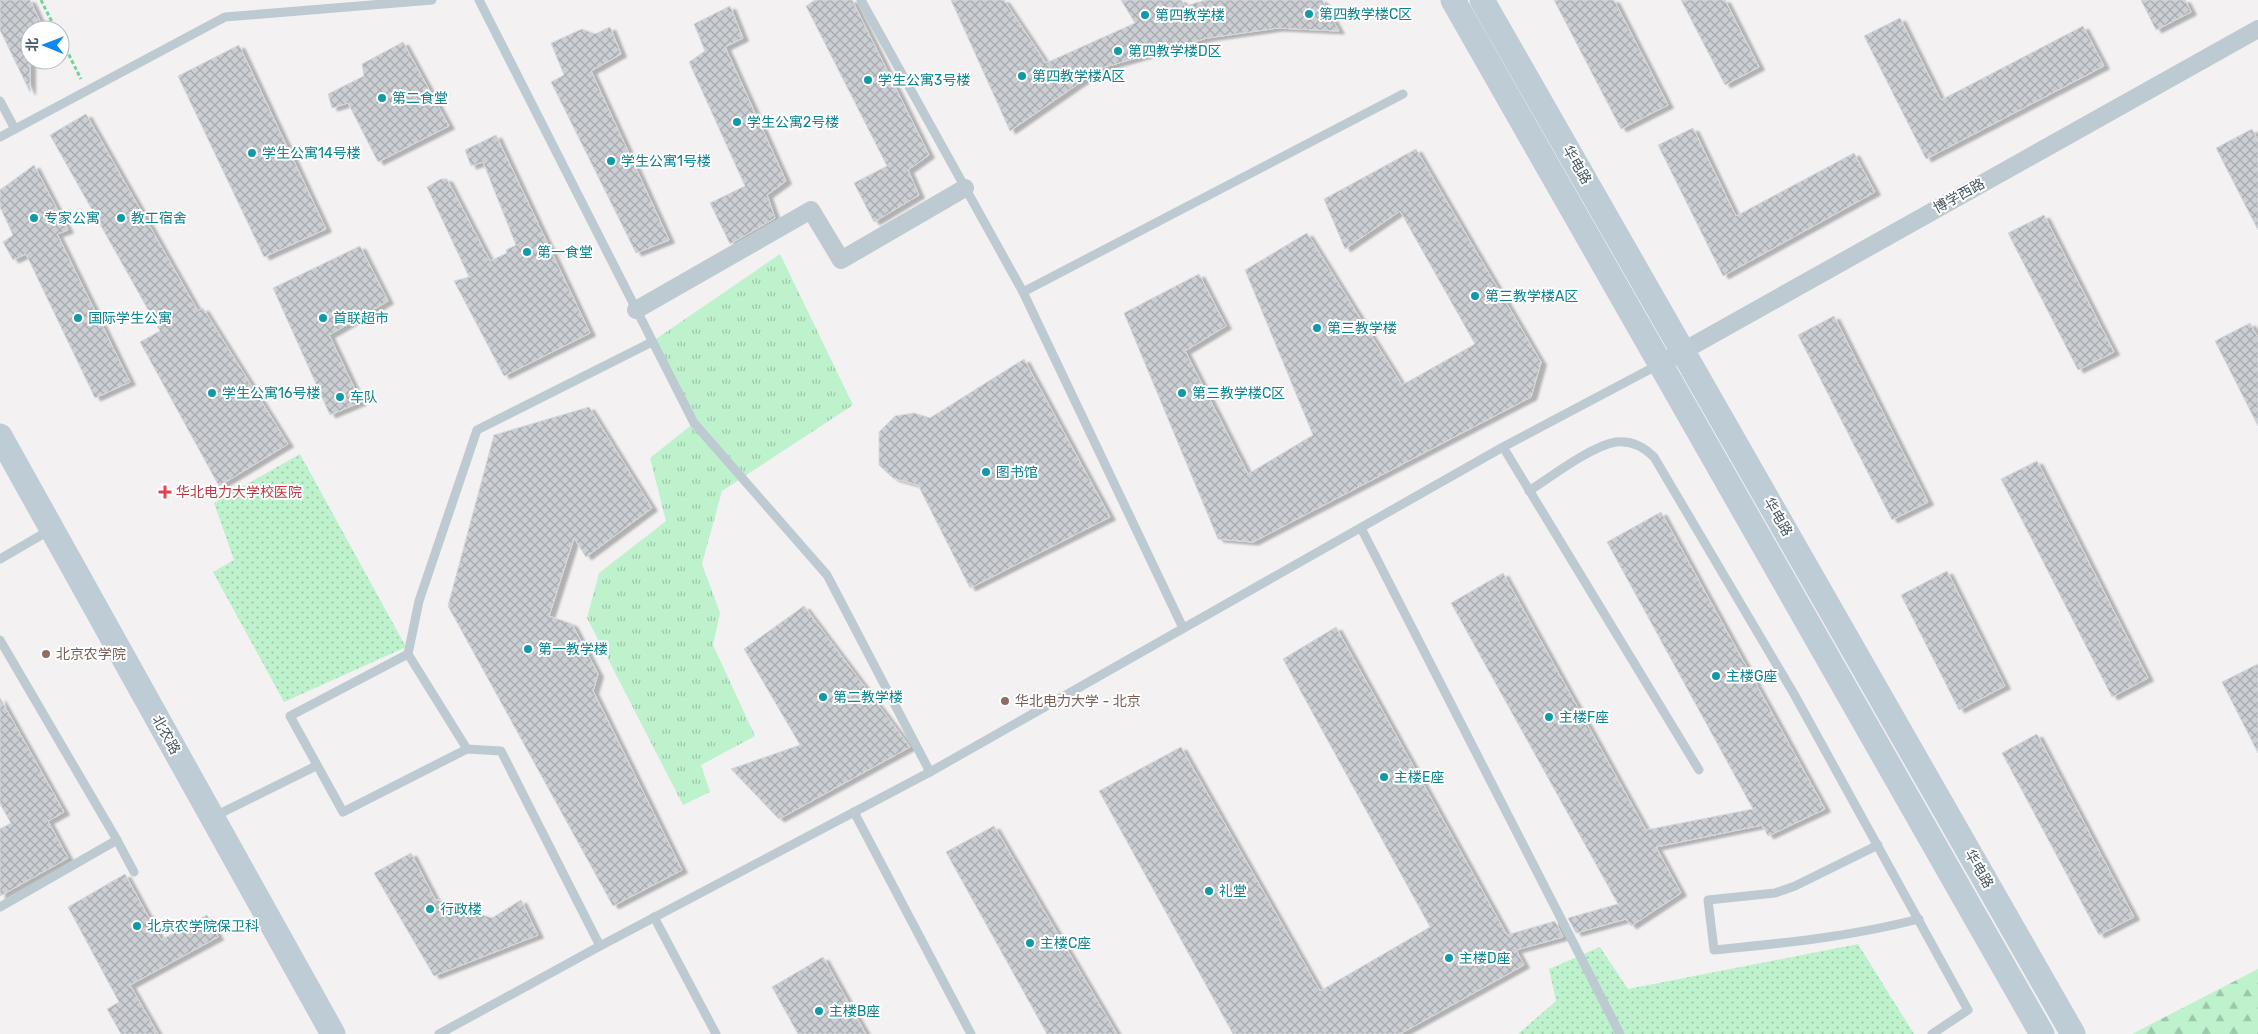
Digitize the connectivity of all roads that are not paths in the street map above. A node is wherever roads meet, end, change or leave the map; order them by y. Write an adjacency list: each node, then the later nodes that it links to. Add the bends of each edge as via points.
1 (432, 0): 9 (lane, via 225,17)
2 (479, 0): 13 (lane)
3 (861, 0): 11 (lane)
4 (1453, 0): 16 (street, 华电路)
5 (1482, 0): 15 (street, 华电路)
6 (2258, 29): 15 (street, 博学西路)
7 (1402, 94): 12 (lane)
8 (0, 101): 9 (lane)
9 (15, 129): 10 (lane)
10 (0, 137)
11 (966, 188): 12 (lane); 13 (street, via 841,260 811,210)
12 (1023, 292): 23 (lane)
13 (636, 310): 14 (lane)
14 (652, 342): 25 (lane, via 477,430 419,601); 29 (lane, via 694,423 826,575)
15 (1683, 351): 16 (street, 博学西路); 46 (street, 华电路)
16 (1660, 364): 18 (lane); 45 (street, 华电路)
17 (0, 436): 21 (street, 北农路)
18 (1503, 447): 19 (lane); 20 (lane)
19 (1529, 491): 28 (lane); 33 (lane, via 1608,444 1618,442 1643,446 1654,457 1794,694)
20 (1361, 528): 23 (lane); 43 (lane)
21 (52, 529): 22 (lane); 31 (street, 北农路)
22 (0, 559)
23 (1183, 628): 29 (lane)
24 (0, 640): 32 (lane)
25 (408, 654): 26 (lane); 27 (lane, via 290,716)
26 (467, 749): 27 (lane, via 343,812); 38 (lane, via 501,751)
27 (316, 766): 31 (lane)
28 (1699, 770)
29 (930, 772): 30 (lane)
30 (854, 812): 36 (lane); 42 (lane)
31 (212, 818): 39 (street, 北农路)
32 (117, 840): 34 (lane); 35 (lane)
33 (1878, 845): 37 (lane); 37 (lane, via 1775,893 1708,900 1714,950 1822,939)
34 (134, 872)
35 (0, 907)
36 (654, 917): 38 (lane); 41 (lane)
37 (1919, 920): 44 (lane, via 1968,1010)
38 (600, 946): 40 (lane)
39 (333, 1034)
40 (439, 1034)
41 (716, 1034)
42 (971, 1034)
43 (1620, 1034)
44 (1932, 1034)
45 (2042, 1034)
46 (2073, 1034)

